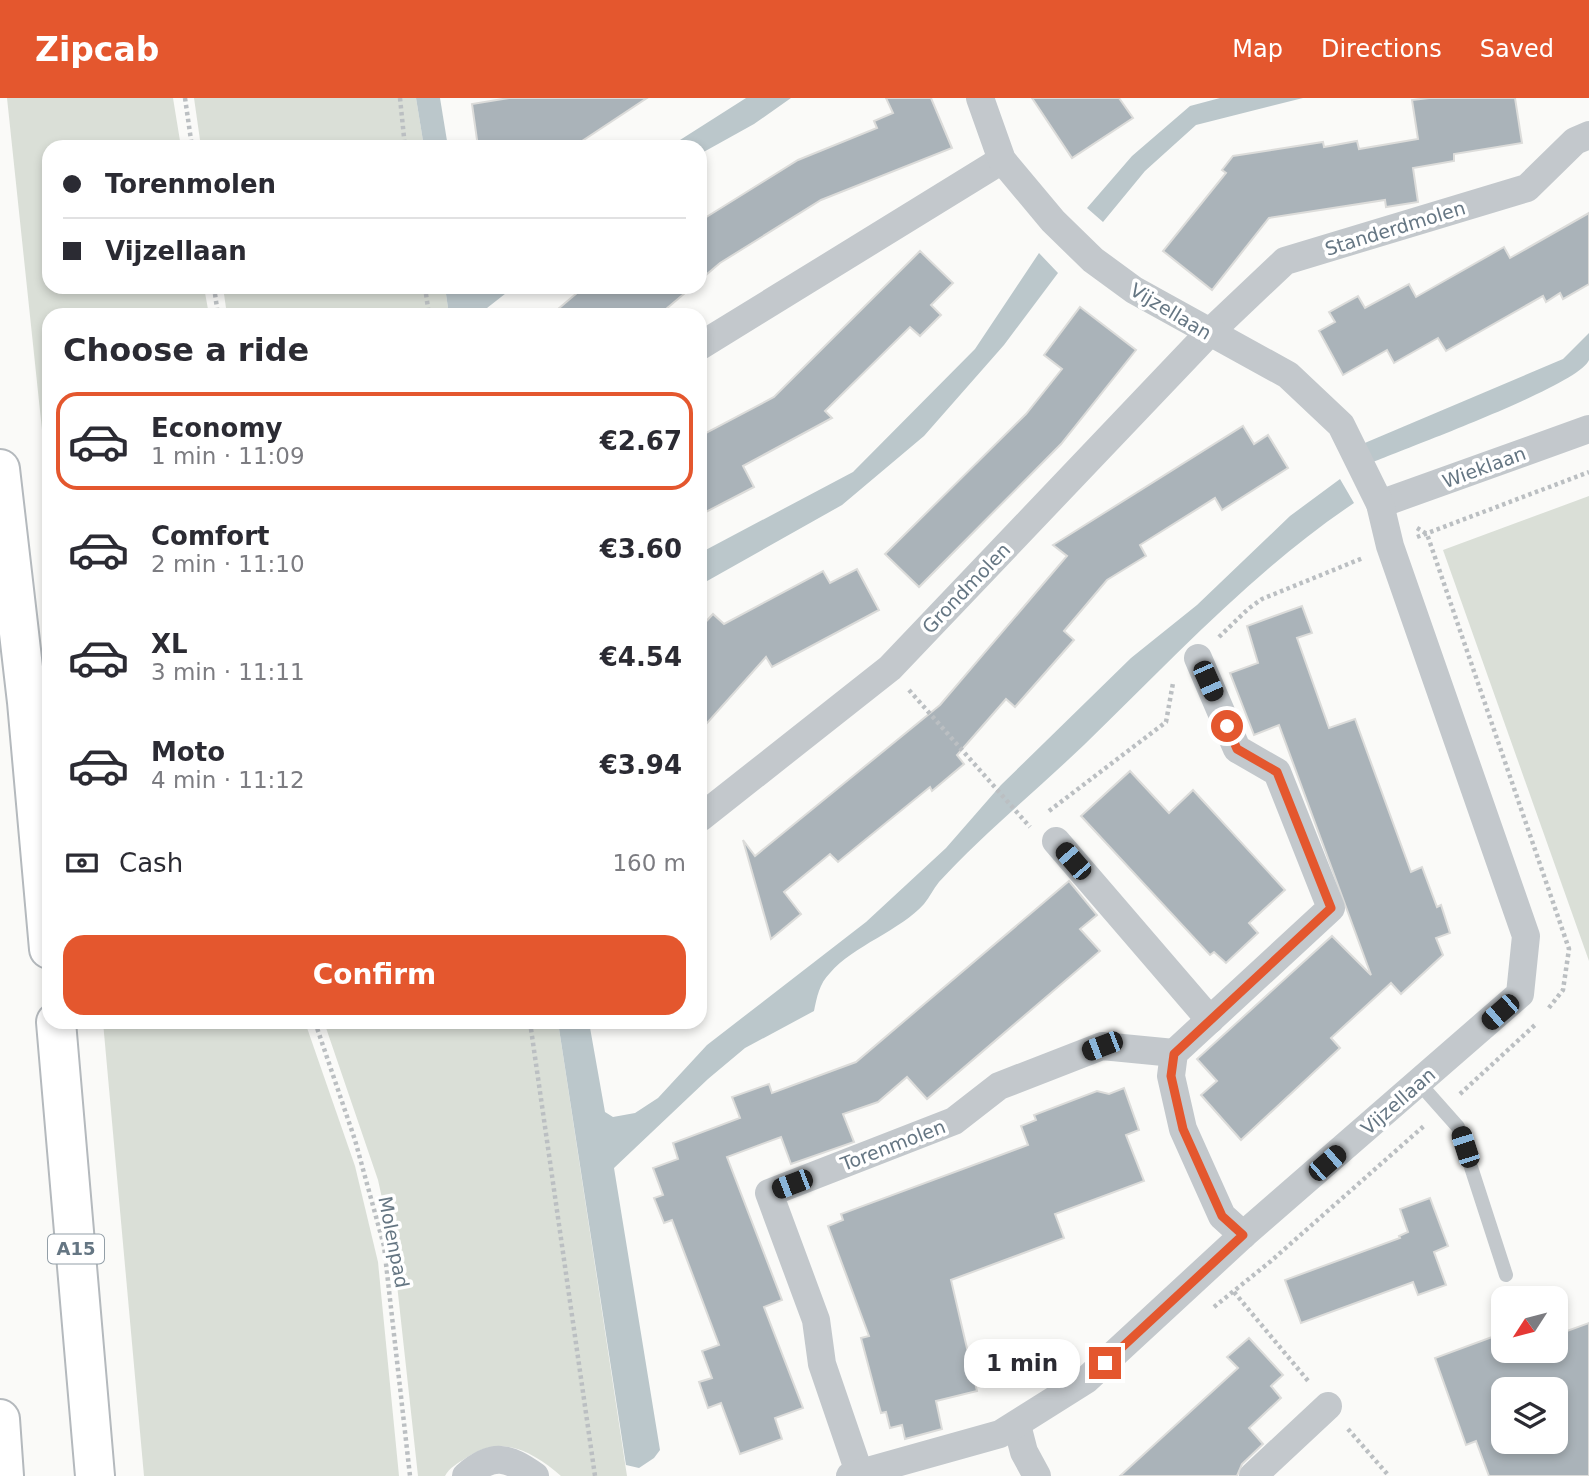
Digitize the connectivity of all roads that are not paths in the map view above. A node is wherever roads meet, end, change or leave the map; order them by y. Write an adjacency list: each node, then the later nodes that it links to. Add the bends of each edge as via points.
1 (980, 98): 3 (street, Vijzellaan)
2 (1589, 135): 4 (street, Standerdmolen, via 1575,141 1527,188 1285,261)
3 (1002, 160): 4 (street, Vijzellaan, via 1093,260 1134,290); 5 (street)
4 (1209, 333): 8 (street, Vijzellaan, via 1288,375 1342,425); 10 (street, Grondmolen, via 890,668)
5 (707, 342)
6 (1589, 429): 8 (street, Wieklaan)
7 (0, 469): 12 (highway)
8 (1380, 505): 16 (street, Vijzellaan, via 1390,546 1526,936 1520,994)
9 (1198, 658): 13 (street, via 1237,749 1277,772 1331,908)
10 (707, 812)
11 (1056, 841): 13 (street)
12 (42, 870)
13 (1210, 1020): 15 (street)
14 (57, 1029): 24 (highway, A15)
15 (1174, 1054): 17 (street, via 1171,1076 1183,1129 1222,1216); 22 (street, Torenmolen, via 1102,1046 999,1086 954,1121 769,1193 816,1320 822,1364)
16 (1419, 1083): 17 (street, Vijzellaan); 18 (lane, via 1458,1127)
17 (1243, 1235): 21 (street, Vijzellaan, via 1086,1380)
18 (1506, 1275)
19 (1328, 1406): 28 (street)
20 (0, 1419): 23 (highway)
21 (1017, 1425): 22 (street, Vijzellaan, via 1000,1434); 27 (street)
22 (855, 1475)
23 (4, 1476)
24 (95, 1476)
25 (466, 1476): 26 (street, via 492,1460 512,1461)
26 (534, 1476)
27 (1037, 1476)
28 (1253, 1476)

